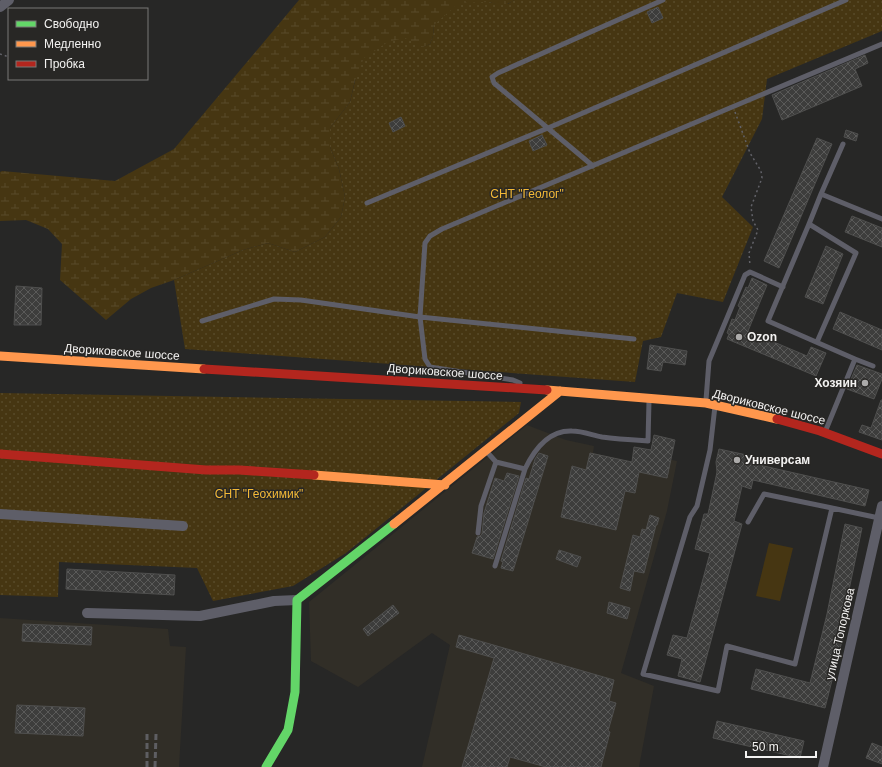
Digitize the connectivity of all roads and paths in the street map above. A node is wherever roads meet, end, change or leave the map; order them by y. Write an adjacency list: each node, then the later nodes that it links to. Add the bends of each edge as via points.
1 (9, 0): 4 (street)
2 (663, 0): 7 (lane, via 492,77 494,83)
3 (846, 0): 7 (lane)
4 (0, 6)
5 (882, 44): 6 (lane)
6 (733, 107): 9 (lane); 14 (path, via 762,178 752,207 753,221 758,230 749,253)
7 (548, 128): 9 (lane); 11 (lane)
8 (843, 144): 10 (lane)
9 (593, 166): 16 (lane, via 430,236 425,243)
10 (821, 194): 12 (lane); 13 (lane)
11 (367, 203)
12 (882, 219)
13 (809, 224): 15 (lane); 19 (lane, via 856,253)
14 (750, 272): 15 (lane); 26 (lane, via 744,275 709,361)
15 (782, 287): 19 (lane, via 768,321)
16 (420, 317): 17 (lane, via 274,298); 18 (lane); 23 (lane, via 425,359 430,367 513,380)
17 (202, 321)
18 (634, 339)
19 (817, 342): 21 (lane)
20 (0, 356): 23 (street, Двориковское шоссе)
21 (854, 359): 22 (lane); 28 (lane)
22 (873, 366)
23 (536, 389): 24 (street, Двориковское шоссе)
24 (560, 391): 25 (street, Двориковское шоссе); 29 (street)
25 (649, 398): 26 (street, Двориковское шоссе); 33 (lane, via 648,441 562,431 539,447)
26 (706, 404): 27 (street, Двориковское шоссе)
27 (716, 405): 28 (street, Двориковское шоссе); 36 (lane, via 710,450 696,506 690,517 643,674 718,691 727,646 795,664)
28 (824, 432): 31 (street, Двориковское шоссе)
29 (486, 452): 32 (lane); 34 (street)
30 (0, 454): 34 (street)
31 (882, 454)
32 (496, 462): 33 (lane); 41 (lane, via 480,506)
33 (525, 469): 42 (lane)
34 (445, 485): 43 (street)
35 (882, 506): 38 (street, улица Топоркова)
36 (832, 508): 38 (lane); 39 (lane, via 764,494)
37 (0, 514): 40 (street)
38 (879, 518): 46 (street, улица Топоркова)
39 (748, 522)
40 (183, 526)
41 (478, 533)
42 (495, 566)
43 (297, 600): 44 (street, via 274,601 200,616); 45 (street, via 295,692 288,730)
44 (86, 613)
45 (266, 767)
46 (823, 767)

